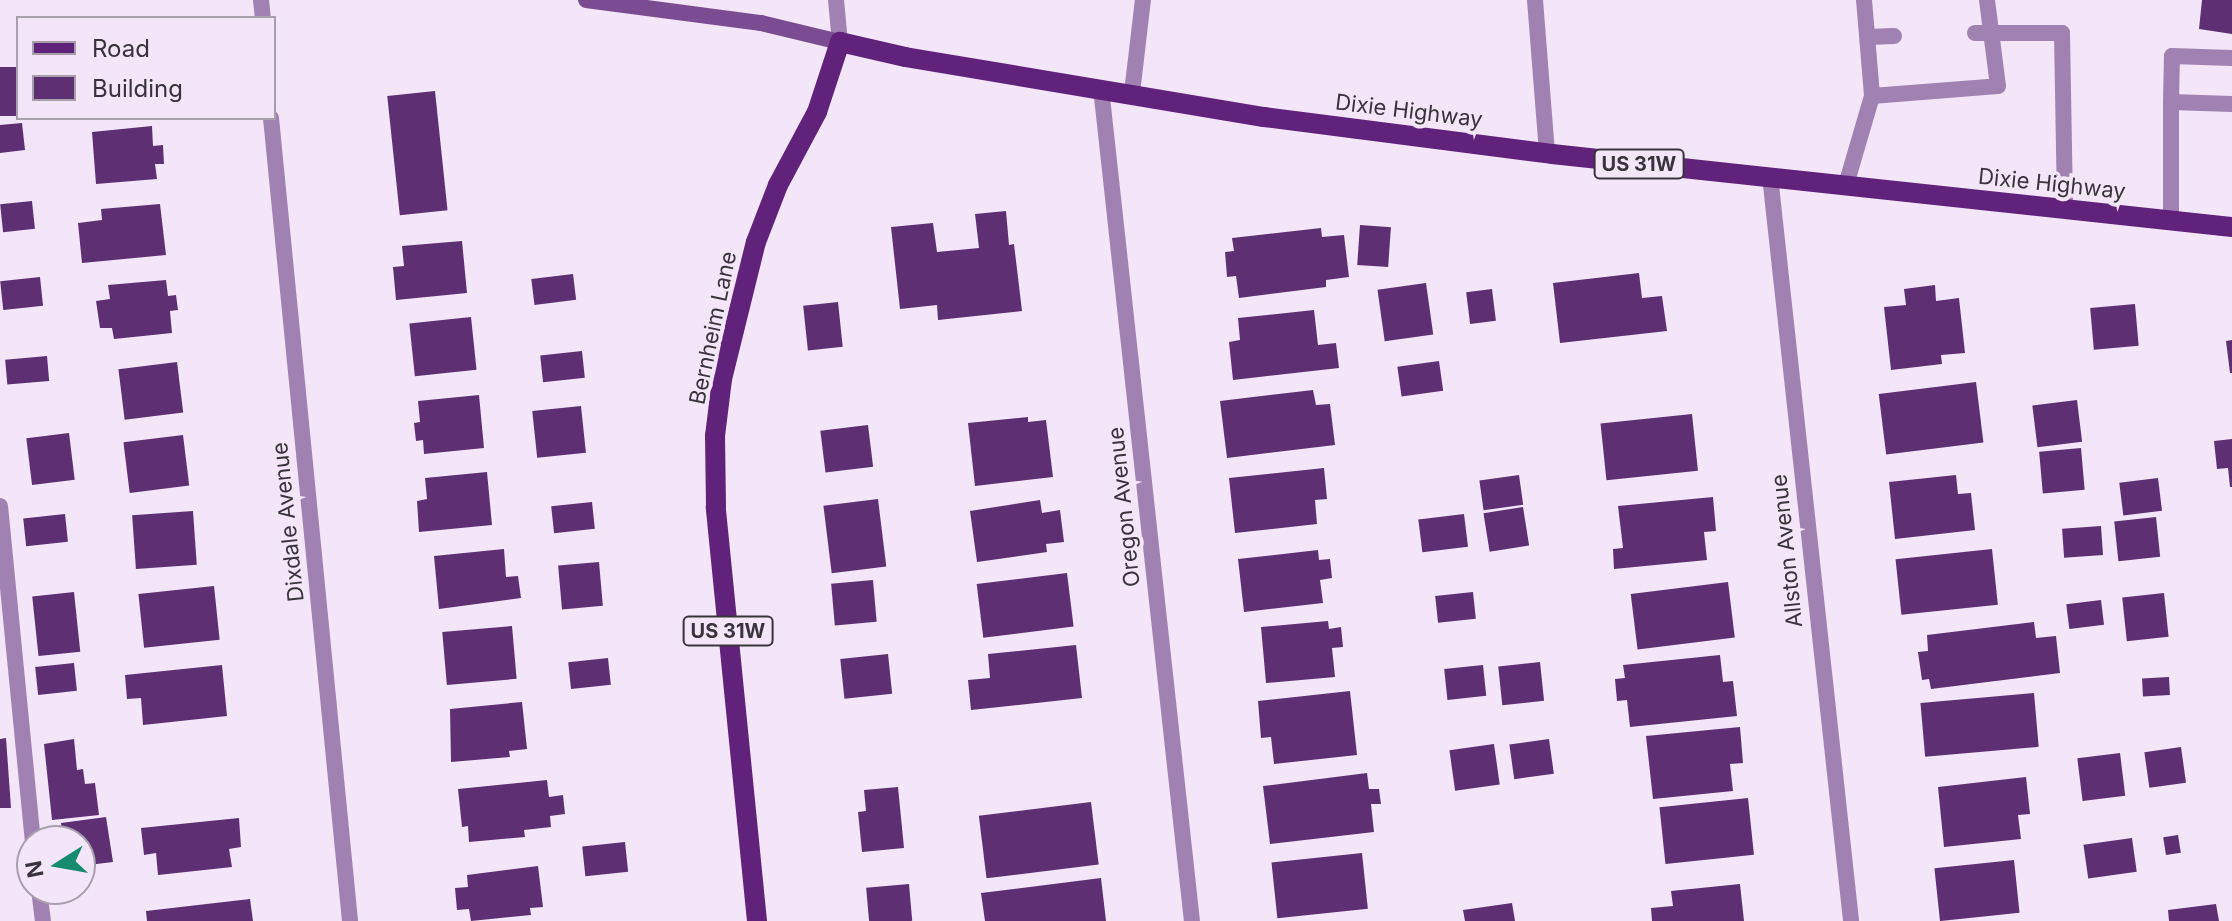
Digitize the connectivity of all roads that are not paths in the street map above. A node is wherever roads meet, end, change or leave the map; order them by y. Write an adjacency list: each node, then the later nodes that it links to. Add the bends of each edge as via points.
1 (586, 0): 10 (street, Dixie Highway, via 761,23)
2 (836, 0): 10 (street, Bernheim Lane)
3 (1143, 0): 13 (street)
4 (1535, 0): 18 (street)
5 (1864, 0): 9 (street)
6 (1987, 0): 7 (street)
7 (1984, 33): 14 (street, via 1998,86); 21 (street, via 2062,33)
8 (1894, 36): 9 (street)
9 (1868, 37): 14 (street)
10 (840, 42): 12 (main road, Dixie Highway / US 31W); 27 (main road, Bernheim Lane / US 31W, via 817,112 778,185 756,242 722,379 715,436 716,507)
11 (2232, 58): 15 (street, via 2172,56)
12 (1101, 88): 13 (main road, Dixie Highway / US 31W); 28 (street, Oregon Avenue)
13 (1132, 93): 18 (main road, Dixie Highway / US 31W, via 1264,117)
14 (1872, 96): 20 (street)
15 (2171, 102): 16 (street); 22 (street)
16 (2232, 104)
17 (271, 120): 26 (street, Dixdale Avenue)
18 (1547, 153): 19 (main road, Dixie Highway / US 31W)
19 (1770, 176): 20 (main road, Dixie Highway / US 31W); 29 (street, Allston Avenue)
20 (1846, 185): 21 (main road, Dixie Highway / US 31W)
21 (2065, 209): 22 (main road, Dixie Highway / US 31W)
22 (2171, 221): 23 (main road, Dixie Highway / US 31W)
23 (2232, 227)
24 (0, 506): 25 (street)
25 (31, 825)
26 (350, 921)
27 (757, 921)
28 (1192, 921)
29 (1851, 921)

